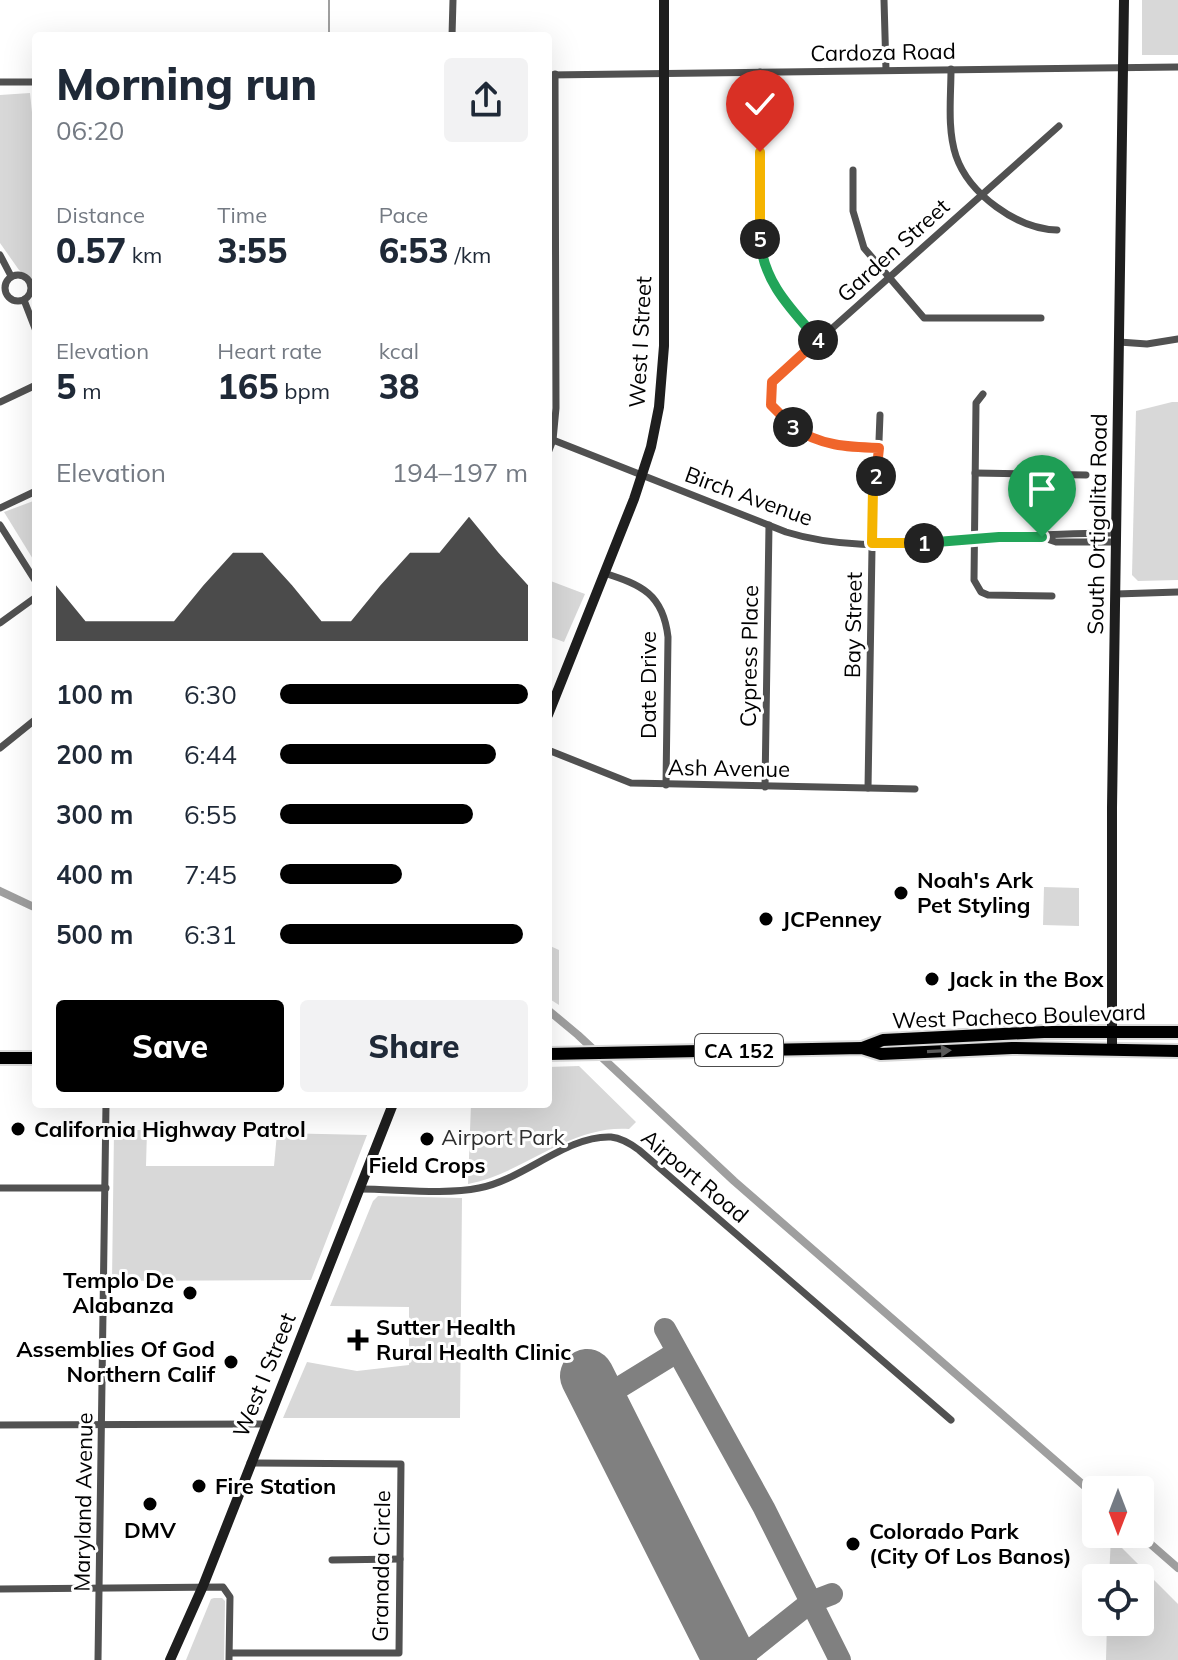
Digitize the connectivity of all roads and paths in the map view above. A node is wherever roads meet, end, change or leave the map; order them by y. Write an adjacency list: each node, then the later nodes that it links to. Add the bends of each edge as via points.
1 (453, 0): 5 (street)
2 (664, 0): 11 (street, West I Street)
3 (884, 0): 9 (street)
4 (1124, 0): 6 (street, South Ortigalita Road)
5 (452, 32)
6 (1123, 66): 7 (street, Cardoza Road); 8 (street, Cardoza Road); 28 (street, South Ortigalita Road)
7 (1178, 67)
8 (951, 69): 9 (street, Cardoza Road); 17 (street, via 956,155)
9 (886, 70): 10 (street, Cardoza Road)
10 (760, 72): 11 (street, Cardoza Road); 27 (street, via 763,260 782,299)
11 (664, 73): 12 (street, Cardoza Road); 37 (street, West I Street, via 663,369)
12 (552, 74): 33 (street)
13 (0, 82): 14 (street)
14 (32, 82)
15 (1059, 126): 17 (street, Garden Street)
16 (853, 170): 21 (street, via 859,237)
17 (983, 193): 18 (street, via 1015,220); 21 (street, Garden Street)
18 (1057, 230)
19 (0, 255): 20 (street)
20 (11, 276): 22 (street); 23 (street, via 21,275 31,284)
21 (888, 279): 24 (street, via 924,318); 27 (street, Garden Street)
22 (3, 294): 23 (street, via 16,302)
23 (24, 300): 25 (street)
24 (1041, 318)
25 (32, 321)
26 (1178, 339): 28 (street)
27 (819, 341): 35 (street, Garden Street, via 772,382 771,405 791,426 816,440)
28 (1119, 342): 43 (street, South Ortigalita Road)
29 (32, 387): 31 (street)
30 (983, 394): 36 (street, via 976,403)
31 (0, 402)
32 (880, 415): 35 (street, Bay Street)
33 (552, 433)
34 (552, 439): 37 (street, Birch Avenue)
35 (879, 448): 45 (street, Bay Street)
36 (975, 473): 38 (street); 44 (street)
37 (643, 475): 42 (street, Birch Avenue); 46 (street, West I Street)
38 (1086, 475)
39 (32, 493): 40 (street)
40 (0, 508)
41 (0, 525): 47 (street)
42 (769, 525): 45 (street, Birch Avenue, via 813,539); 58 (street, Cypress Place)
43 (1116, 538): 44 (street, Birch Avenue, via 1058,532); 49 (street, South Ortigalita Road)
44 (974, 539): 45 (street, Birch Avenue); 50 (street, via 974,580 979,590 988,595)
45 (872, 543): 59 (street, Bay Street)
46 (604, 573): 53 (street, West I Street); 57 (street, Date Drive, via 634,582 666,615)
47 (32, 576)
48 (1178, 592): 49 (street)
49 (1116, 594): 61 (street, South Ortigalita Road)
50 (1052, 596)
51 (32, 600): 52 (street)
52 (0, 623)
53 (552, 705)
54 (32, 722): 55 (street)
55 (0, 748)
56 (552, 752): 57 (street, Ash Avenue, via 631,783)
57 (666, 785): 58 (street, Ash Avenue)
58 (765, 787): 59 (street, Ash Avenue)
59 (868, 788): 60 (street, Ash Avenue)
60 (915, 789)
61 (1112, 1032): 62 (highway, West Pacheco Boulevard / CA 152); 63 (highway, West Pacheco Boulevard / CA 152, via 883,1040); 64 (street, South Ortigalita Road)
62 (1178, 1032)
63 (862, 1048): 64 (highway, West Pacheco Boulevard / CA 152, one-way to 64, via 881,1054); 66 (highway, West Pacheco Boulevard / CA 152)
64 (1112, 1049): 65 (highway, West Pacheco Boulevard / CA 152)
65 (1178, 1051)
66 (552, 1054)
67 (0, 1058): 68 (highway)
68 (32, 1058)
69 (106, 1108): 72 (street, Maryland Avenue)
70 (391, 1108): 73 (street, West I Street)
71 (0, 1188): 72 (street)
72 (106, 1188): 77 (street, Maryland Avenue)
73 (360, 1189): 74 (street, Airport Road, via 476,1189 594,1139 627,1142); 75 (street, West I Street)
74 (951, 1420)
75 (266, 1424): 77 (street); 78 (street, West I Street)
76 (0, 1425): 77 (street)
77 (103, 1425): 83 (street, Maryland Avenue)
78 (250, 1463): 79 (street, Granada Circle, via 401,1464); 81 (street, West I Street)
79 (400, 1559): 80 (street); 84 (street, Granada Circle, via 399,1653)
80 (332, 1560)
81 (203, 1586): 83 (street); 84 (street, via 223,1587 230,1597); 86 (street, West I Street)
82 (0, 1589): 83 (street)
83 (99, 1589): 85 (street, Maryland Avenue)
84 (230, 1657)
85 (98, 1660)
86 (170, 1660)

